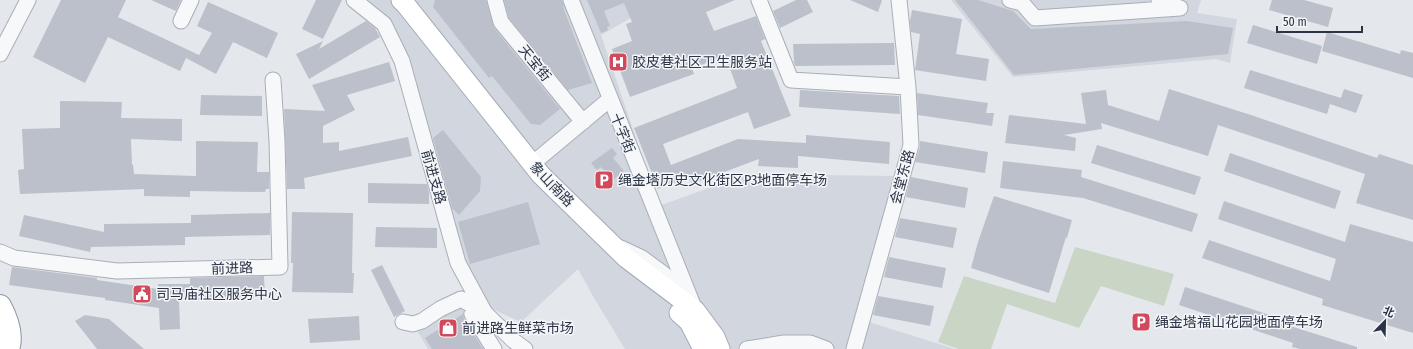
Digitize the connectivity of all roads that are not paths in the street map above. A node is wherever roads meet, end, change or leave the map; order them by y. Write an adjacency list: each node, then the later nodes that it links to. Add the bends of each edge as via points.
1 (190, 0): 12 (street)
2 (354, 0): 22 (street, 前进支路, via 384,24 402,61 458,263)
3 (386, 0): 27 (main road, 象山南路, via 407,20 532,183 621,265 688,322)
4 (401, 0): 18 (main road, 象山南路)
5 (495, 0): 17 (street, 天宝街, via 502,22)
6 (571, 0): 16 (street, 十字街)
7 (759, 0): 15 (street, via 792,80)
8 (899, 0): 15 (street, 会堂东路)
9 (1010, 0): 10 (street, via 1022,3 1035,18 1180,8)
10 (1159, 0)
11 (23, 2): 13 (street)
12 (181, 21)
13 (0, 54)
14 (273, 80): 19 (street, 前进路, via 278,141 280,267 117,272 14,258)
15 (908, 87): 31 (street, 会堂东路, via 911,144)
16 (610, 99): 17 (street); 21 (street, 十字街)
17 (583, 122): 18 (street)
18 (532, 164): 21 (main road, 象山南路, via 626,258)
19 (0, 252)
20 (0, 306): 24 (highway, via 7,318 11,342)
21 (695, 310): 28 (main road, 象山南路, via 715,337)
22 (481, 311): 23 (street, via 461,299 417,323); 25 (street, via 472,314); 26 (street, 前进支路)
23 (403, 322)
24 (8, 349)
25 (494, 349)
26 (525, 349)
27 (703, 349)
28 (720, 349)
29 (748, 349): 30 (street, via 784,343 810,343)
30 (826, 349)
31 (854, 349)

